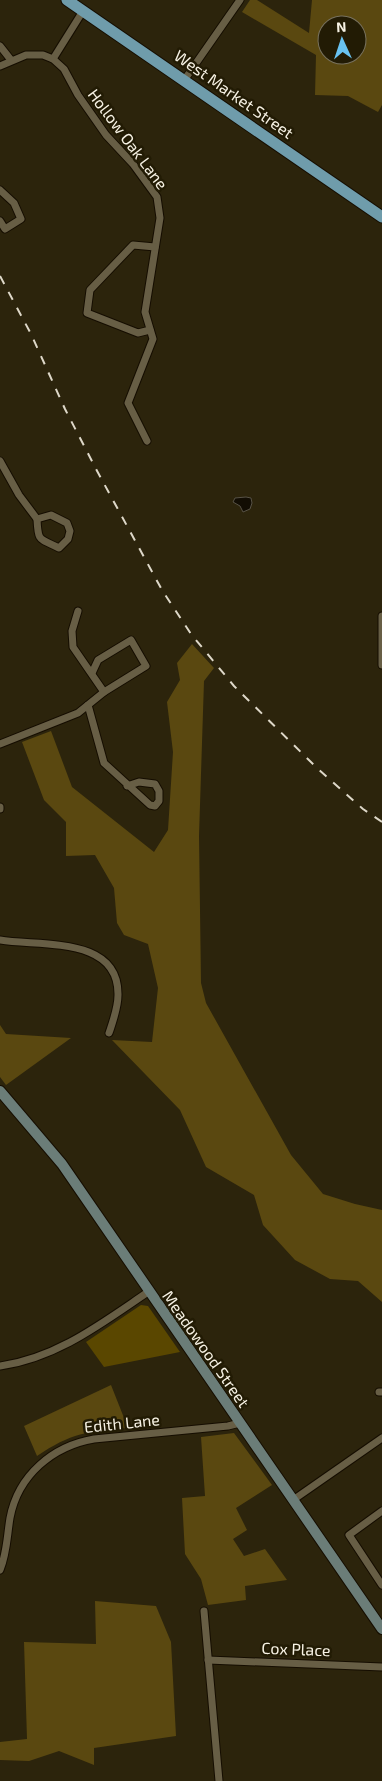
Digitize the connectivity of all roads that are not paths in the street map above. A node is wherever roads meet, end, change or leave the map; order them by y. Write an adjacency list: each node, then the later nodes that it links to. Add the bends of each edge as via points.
1 (67, 0): 3 (main road, West Market Street)
2 (240, 0): 8 (street)
3 (83, 11): 5 (street); 8 (main road, West Market Street)
4 (0, 46): 6 (street)
5 (54, 59): 6 (street, via 26,55); 12 (street, Hollow Oak Lane, via 64,69 106,135 157,197 160,218)
6 (11, 60): 7 (street)
7 (0, 66)
8 (185, 79): 10 (main road, West Market Street)
9 (0, 190): 11 (street, via 14,203 21,219 5,229)
10 (382, 217)
11 (0, 222)
12 (155, 247): 13 (street, Hollow Oak Lane, via 145,312); 13 (street, via 133,245 90,290 87,313 138,334)
13 (150, 330): 14 (street, Hollow Oak Lane, via 153,339 128,404)
14 (147, 441)
15 (0, 461): 16 (street)
16 (37, 519): 16 (street, via 51,515 67,524 68,538 59,548 40,538 36,531)
17 (78, 611): 20 (street, via 72,631 73,647)
18 (382, 616): 19 (street)
19 (382, 665)
20 (92, 673): 21 (street); 21 (street, via 98,660 131,640 146,666)
21 (104, 692): 22 (street)
22 (88, 705): 23 (street, via 78,713); 24 (street, via 104,764)
23 (0, 744)
24 (127, 786): 24 (street, via 150,805 155,806 160,801 154,784 139,782)
25 (0, 940): 26 (street, via 74,947 105,962 114,974 118,995)
26 (109, 1033)
27 (0, 1091): 28 (street, Meadowood Street, via 62,1164)
28 (148, 1292): 29 (street, via 70,1344 39,1357); 30 (street, Meadowood Street)
29 (0, 1366)
30 (240, 1423): 32 (street, Meadowood Street); 34 (street, Edith Lane, via 85,1440 51,1455 34,1469 14,1504)
31 (382, 1438): 32 (street)
32 (293, 1500): 37 (street, Meadowood Street)
33 (382, 1511): 35 (street, via 348,1535)
34 (0, 1570)
35 (382, 1585)
36 (204, 1611): 38 (street)
37 (382, 1629)
38 (208, 1660): 39 (street, Cox Place); 40 (street)
39 (382, 1667)
40 (219, 1781)

